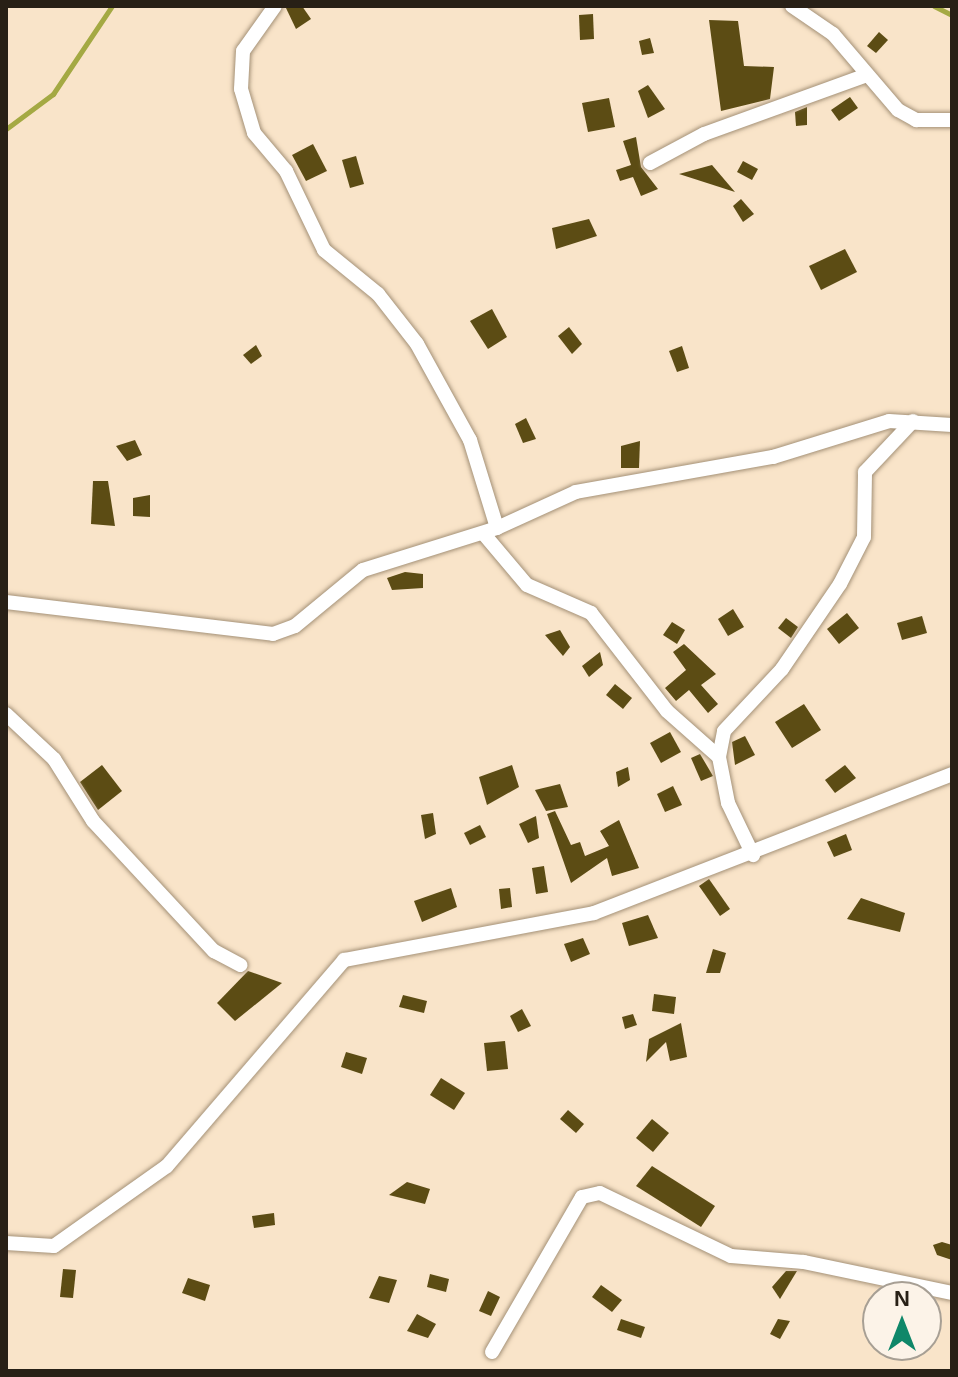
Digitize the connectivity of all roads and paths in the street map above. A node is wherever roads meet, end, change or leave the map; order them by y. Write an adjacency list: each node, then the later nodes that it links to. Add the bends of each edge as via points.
1 (275, 6): 8 (street, via 243,51 241,89 254,133 286,171 324,250 378,294 417,344 470,440)
2 (792, 6): 3 (street, via 833,34)
3 (864, 76): 4 (street, via 916,120); 5 (street, via 704,134)
4 (952, 120)
5 (650, 163)
6 (913, 421): 7 (street); 8 (street, via 861,427 740,465 576,492); 11 (street, via 865,472 864,537 840,584 782,669 724,731)
7 (952, 425)
8 (490, 530): 9 (street, via 363,570 295,626 273,634); 11 (street, via 527,585 591,613 667,711)
9 (6, 602)
10 (6, 714): 14 (street, via 54,759 93,821 214,951)
11 (719, 757): 13 (street, via 728,803)
12 (952, 774): 13 (street)
13 (753, 855): 15 (street, via 594,913 344,960 167,1166 54,1246)
14 (240, 965)
15 (6, 1243)
16 (952, 1293): 17 (street, via 804,1262 731,1256 600,1193 582,1197)
17 (492, 1352)

